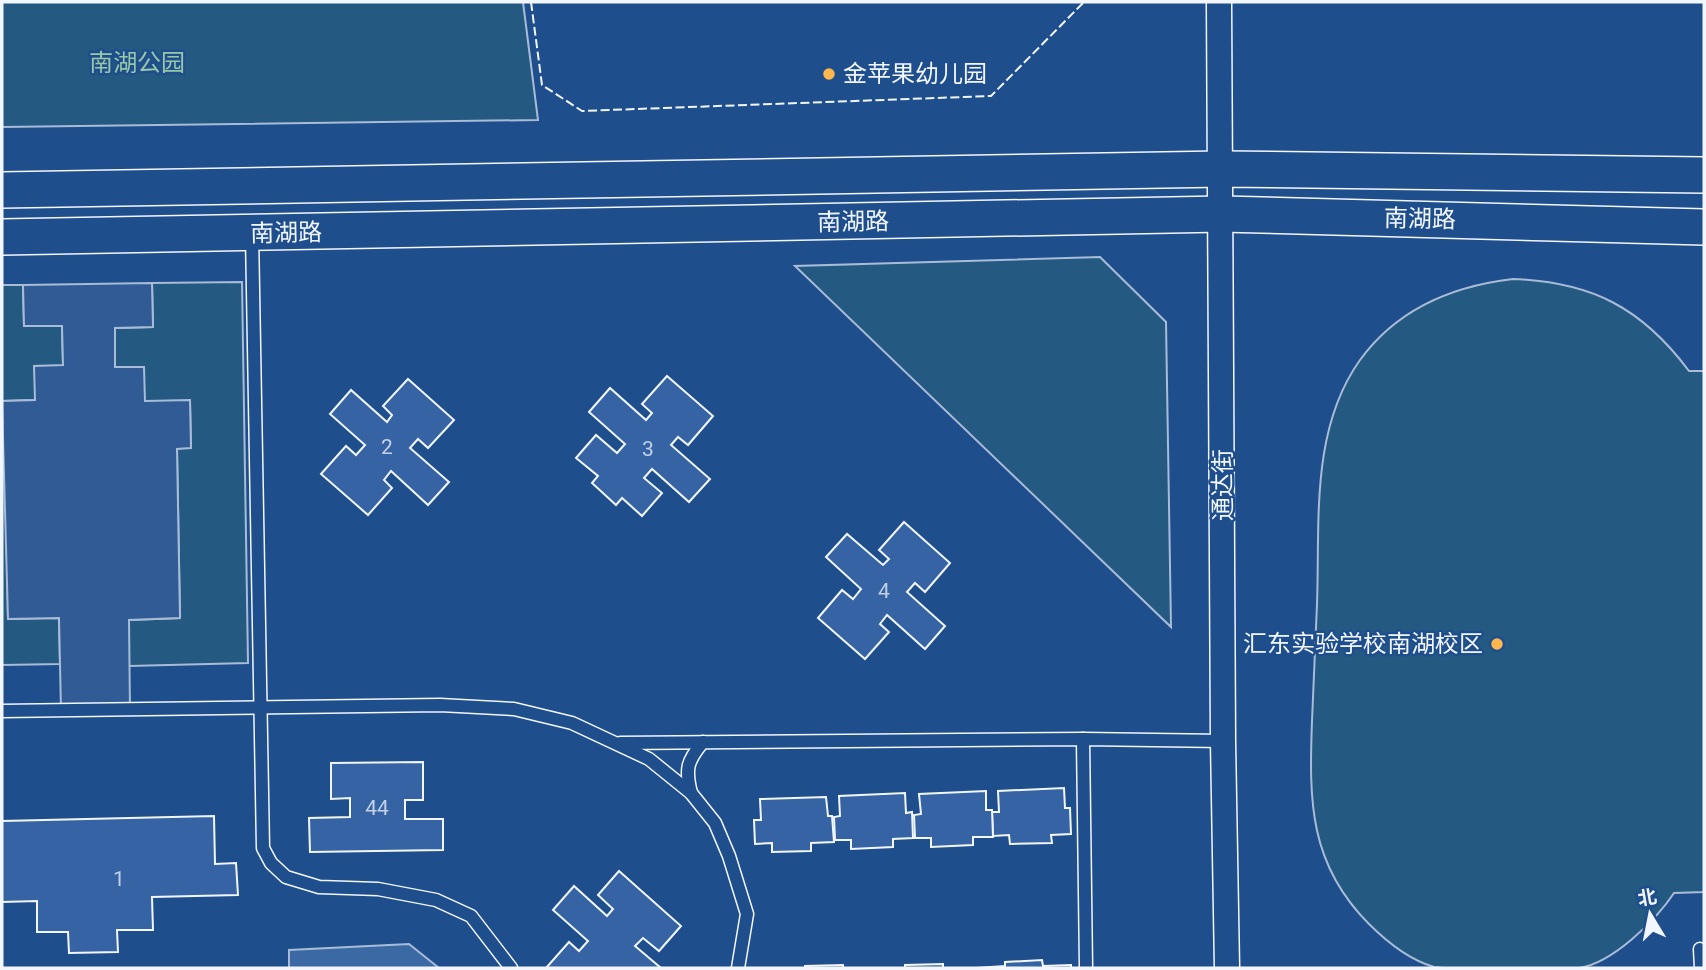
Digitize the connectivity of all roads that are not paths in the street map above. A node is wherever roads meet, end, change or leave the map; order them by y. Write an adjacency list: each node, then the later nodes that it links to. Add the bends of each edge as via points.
1 (1219, 2): 2 (street, 通达街)
2 (1222, 169): 3 (main road, 南湖路); 4 (main road, 南湖路); 5 (street, 通达街)
3 (1704, 175)
4 (2, 190)
5 (1223, 214): 6 (main road, 南湖路); 7 (main road, 南湖路); 12 (street, 通达街)
6 (1704, 227)
7 (252, 234): 8 (main road, 南湖路); 9 (lane)
8 (2, 237)
9 (260, 709): 10 (lane); 14 (lane, via 440,705 514,709 572,723); 17 (lane, via 263,848 271,863 286,877 319,887 378,889 436,900 471,916)
10 (2, 711)
11 (1083, 739): 12 (lane); 13 (lane); 19 (lane)
12 (1223, 741): 20 (street, 通达街)
13 (703, 742): 14 (lane); 15 (lane, via 688,759)
14 (616, 743): 15 (lane, via 649,759)
15 (691, 793): 18 (lane, via 715,823 747,914)
16 (1700, 948): 21 (lane)
17 (511, 968)
18 (738, 968)
19 (1086, 968)
20 (1227, 968)
21 (1701, 968)

